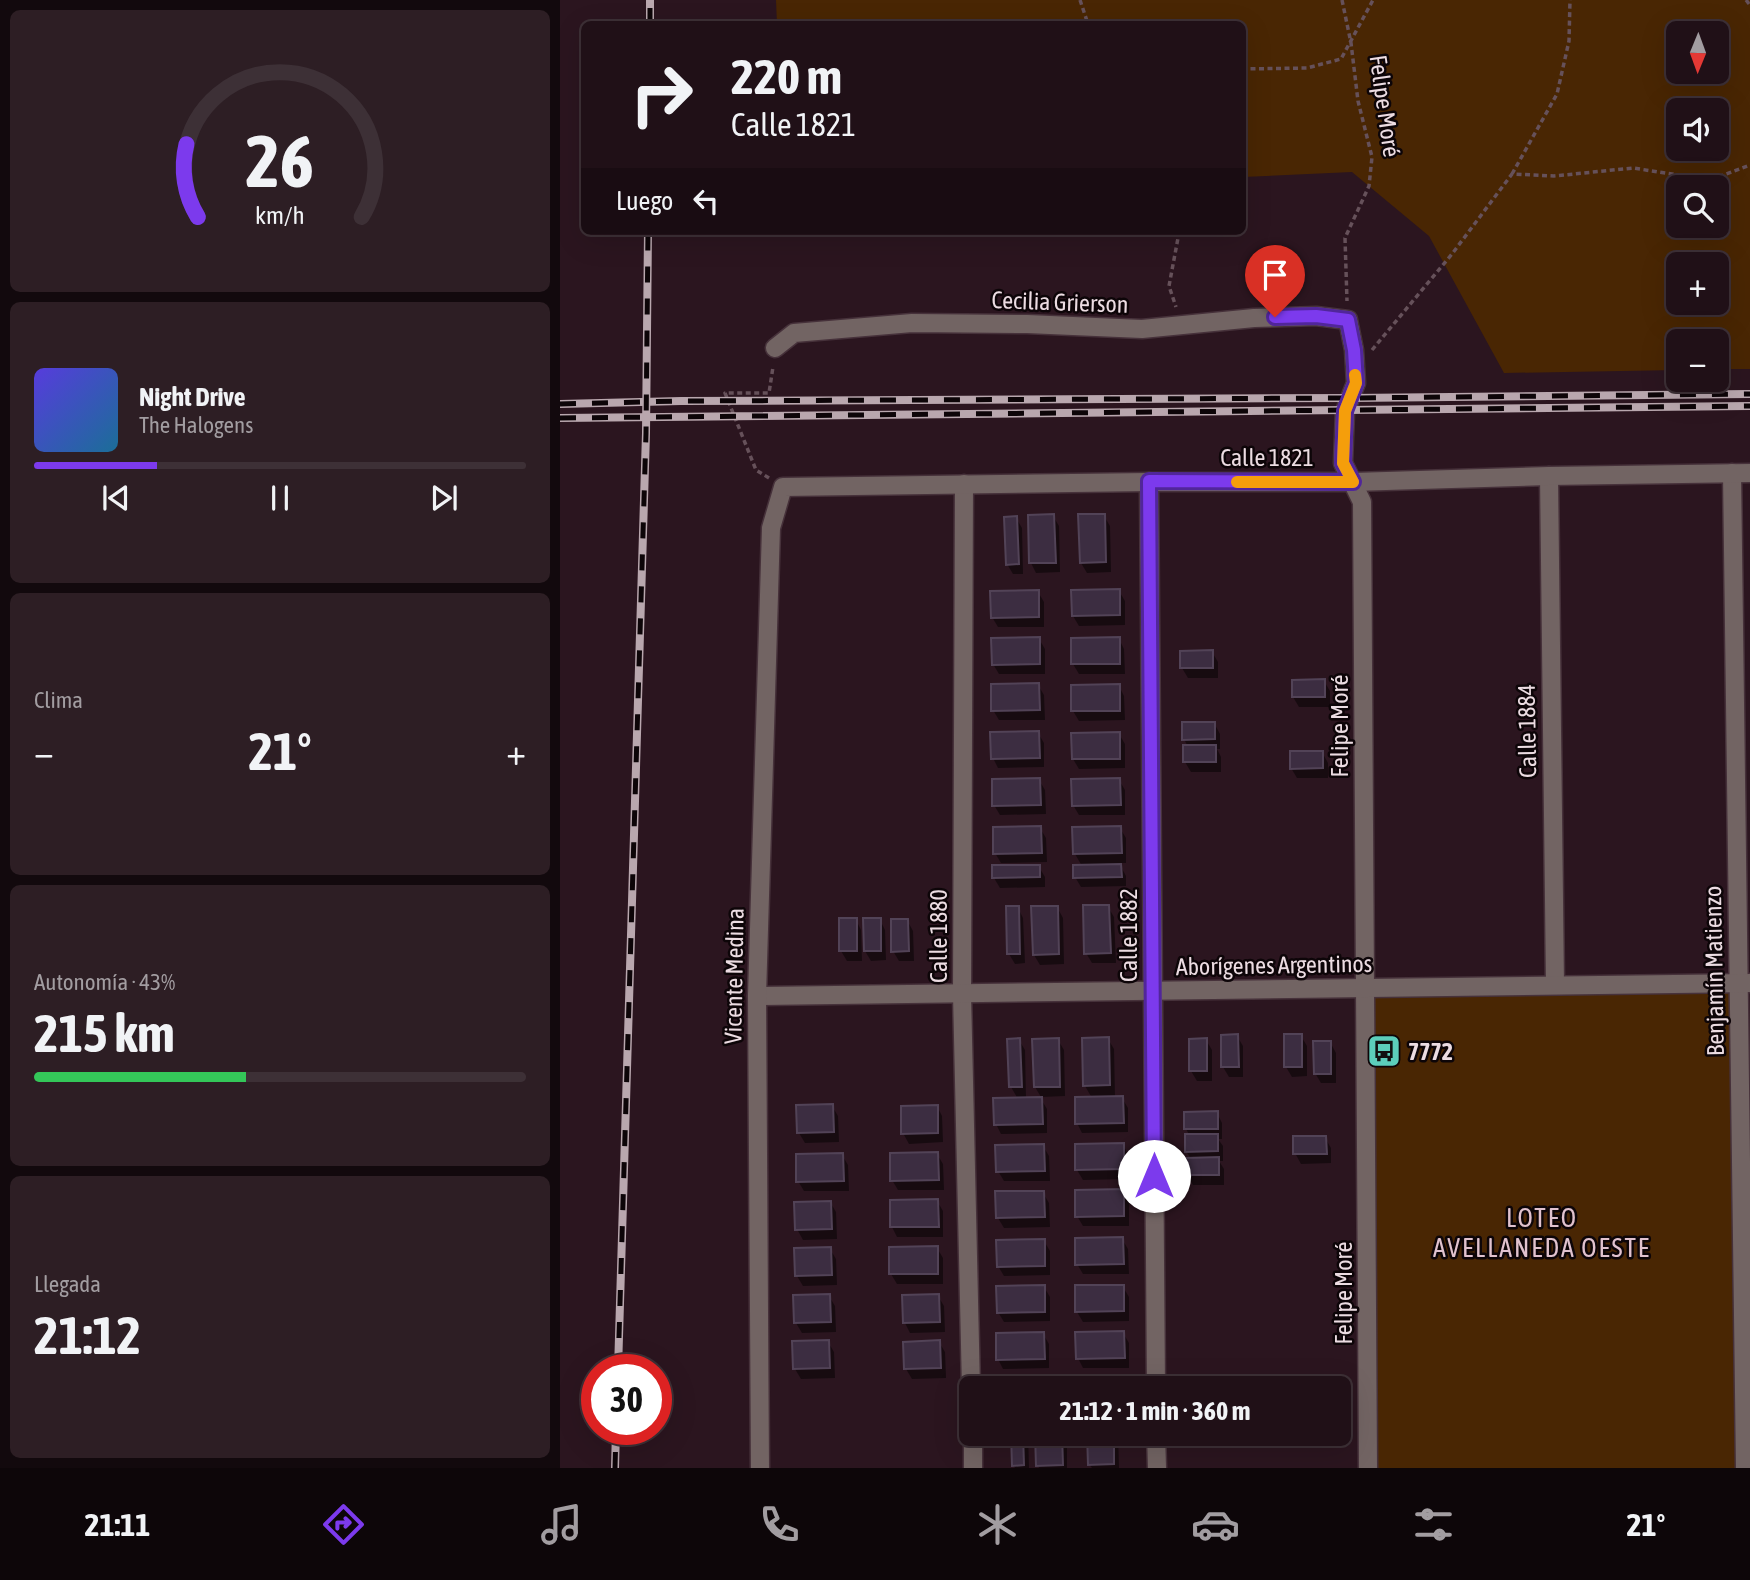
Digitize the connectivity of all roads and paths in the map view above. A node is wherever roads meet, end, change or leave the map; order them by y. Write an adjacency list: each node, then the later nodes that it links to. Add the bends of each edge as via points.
1 (1080, 0): 7 (path)
2 (1342, 0): 8 (path, Felipe Moré)
3 (1373, 0): 8 (path)
4 (1570, 0): 11 (path, via 1569,41 1557,94)
5 (1746, 0): 6 (path)
6 (1750, 5)
7 (1087, 21)
8 (1351, 43): 9 (path, via 1341,59 1307,68); 13 (path, Felipe Moré, via 1358,101 1372,156 1369,186 1345,238)
9 (1246, 69)
10 (1750, 165): 11 (path, via 1710,180 1633,168 1554,176)
11 (1512, 174): 16 (path, via 1401,317 1371,352)
12 (1177, 235): 14 (path, via 1169,286)
13 (1348, 320): 14 (street, Cecilia Grierson, via 1316,316); 16 (street, Felipe Moré)
14 (1183, 325): 15 (street, Cecilia Grierson, via 1142,329 912,323 794,333)
15 (775, 348): 23 (path, via 769,393 725,393 756,470)
16 (1355, 362): 21 (street, Felipe Moré, via 1356,383 1345,411 1343,463)
17 (1732, 473): 18 (street, Calle 1821); 19 (street, Calle 1821); 24 (street, Benjamín Matienzo)
18 (1750, 473)
19 (1549, 476): 21 (street, Calle 1821); 25 (street, Calle 1884)
20 (1149, 481): 21 (street, Calle 1821); 22 (street, Calle 1821); 27 (street, Calle 1882)
21 (1353, 482): 26 (street, Felipe Moré, via 1362,502)
22 (964, 484): 23 (street, Calle 1821); 28 (street, Calle 1880)
23 (783, 487): 29 (street, Vicente Medina, via 771,528)
24 (1744, 983): 25 (street, Aborígenes Argentinos); 38 (street, Benjamín Matienzo)
25 (1555, 985): 26 (street, Aborígenes Argentinos)
26 (1365, 988): 27 (street, Aborígenes Argentinos); 37 (street, Felipe Moré)
27 (1153, 991): 28 (street, Aborígenes Argentinos); 31 (street, Calle 1882)
28 (962, 994): 29 (street, Aborígenes Argentinos); 30 (street, Calle 1880)
29 (757, 996): 34 (street, Vicente Medina)
30 (971, 1376)
31 (1156, 1376)
32 (972, 1446): 35 (street)
33 (1156, 1446): 36 (street)
34 (760, 1468)
35 (973, 1468)
36 (1157, 1468)
37 (1368, 1468)
38 (1745, 1468)

